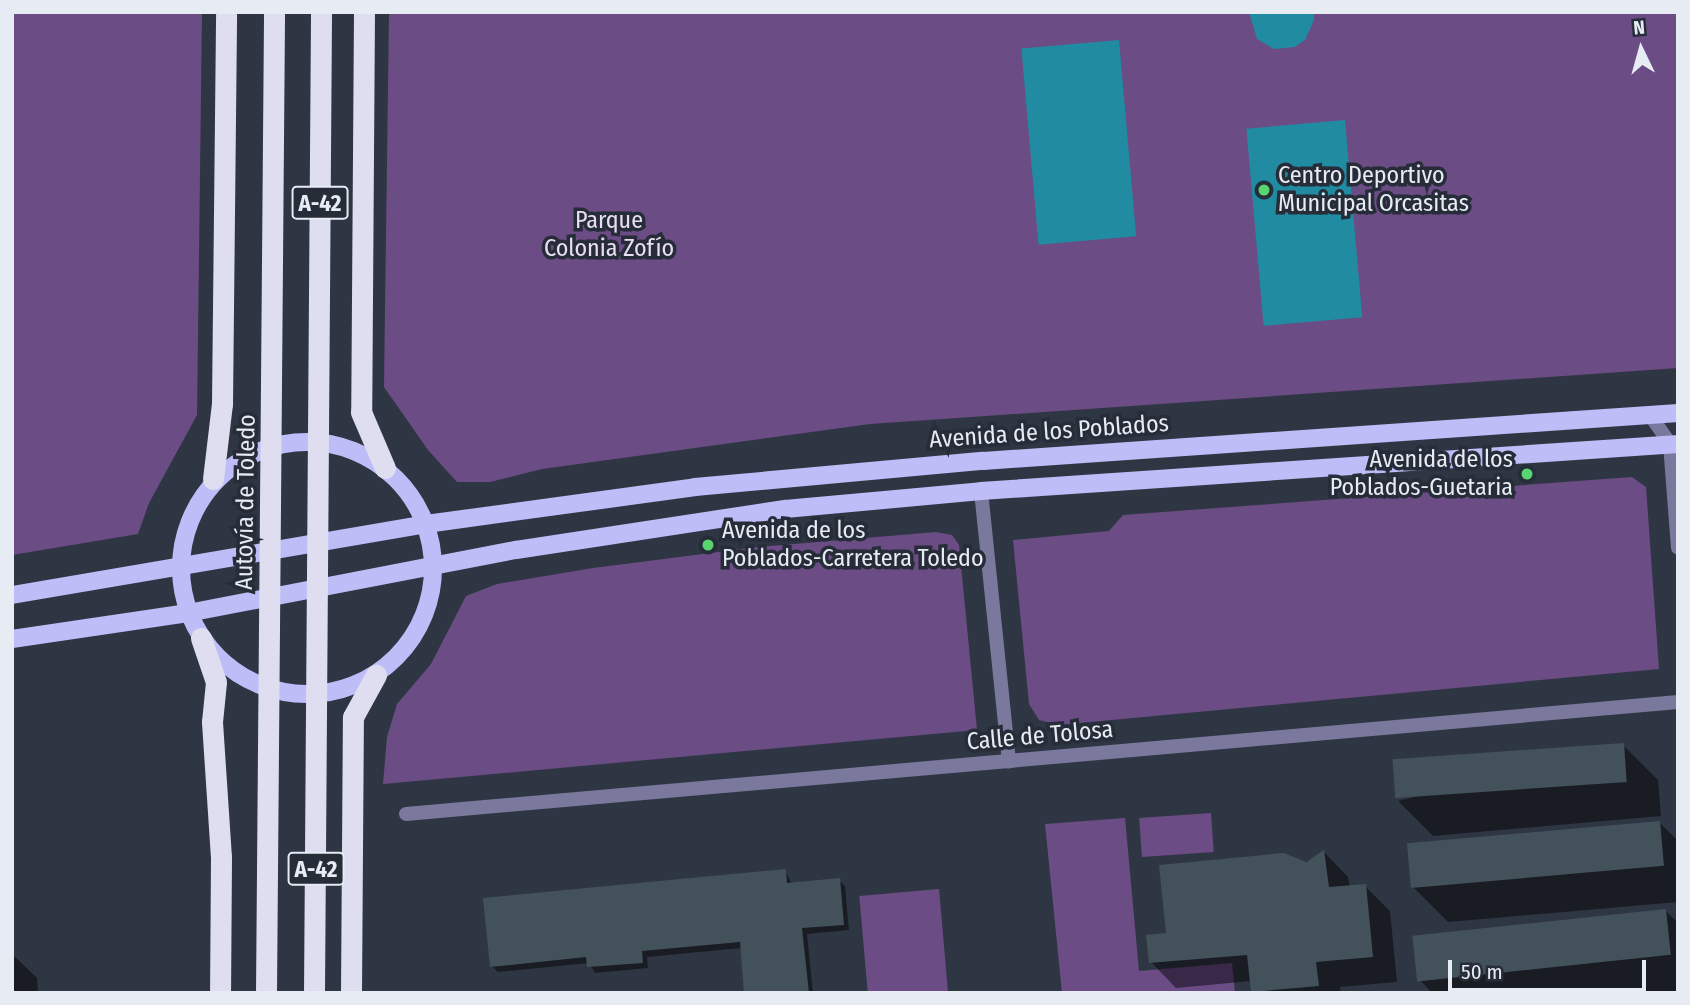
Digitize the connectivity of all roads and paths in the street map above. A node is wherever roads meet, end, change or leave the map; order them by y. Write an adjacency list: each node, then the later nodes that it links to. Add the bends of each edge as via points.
1 (226, 12): 9 (highway, via 222,404)
2 (274, 12): 24 (highway, Autovía de Toledo / A-42)
3 (321, 12): 25 (highway, A-42)
4 (364, 12): 8 (highway, via 361,412)
5 (1678, 413): 6 (main road, Avenida de los Poblados)
6 (1650, 415): 7 (street); 11 (main road, Avenida de los Poblados, via 781,478)
7 (1674, 444): 10 (main road); 12 (street)
8 (385, 468): 9 (main road, via 351,450 312,441 257,452); 11 (main road, via 410,493)
9 (213, 479): 13 (main road, via 194,508)
10 (981, 491): 14 (main road, via 703,519); 21 (street)
11 (426, 524): 13 (main road, Avenida de los Poblados); 14 (main road)
12 (1678, 548)
13 (180, 566): 15 (main road, Avenida de los Poblados); 16 (main road)
14 (435, 566): 16 (main road); 19 (main road, via 424,619 404,650)
15 (12, 595)
16 (188, 613): 17 (main road); 18 (main road)
17 (201, 638): 19 (main road, via 231,669 267,688 314,695 346,689); 23 (highway, via 216,682 212,722 221,856)
18 (12, 639)
19 (376, 675): 26 (highway, via 352,717)
20 (1678, 702): 21 (street, Calle de Tolosa)
21 (1009, 762): 22 (street, Calle de Tolosa)
22 (406, 814)
23 (220, 993)
24 (266, 993)
25 (314, 993)
26 (351, 993)

